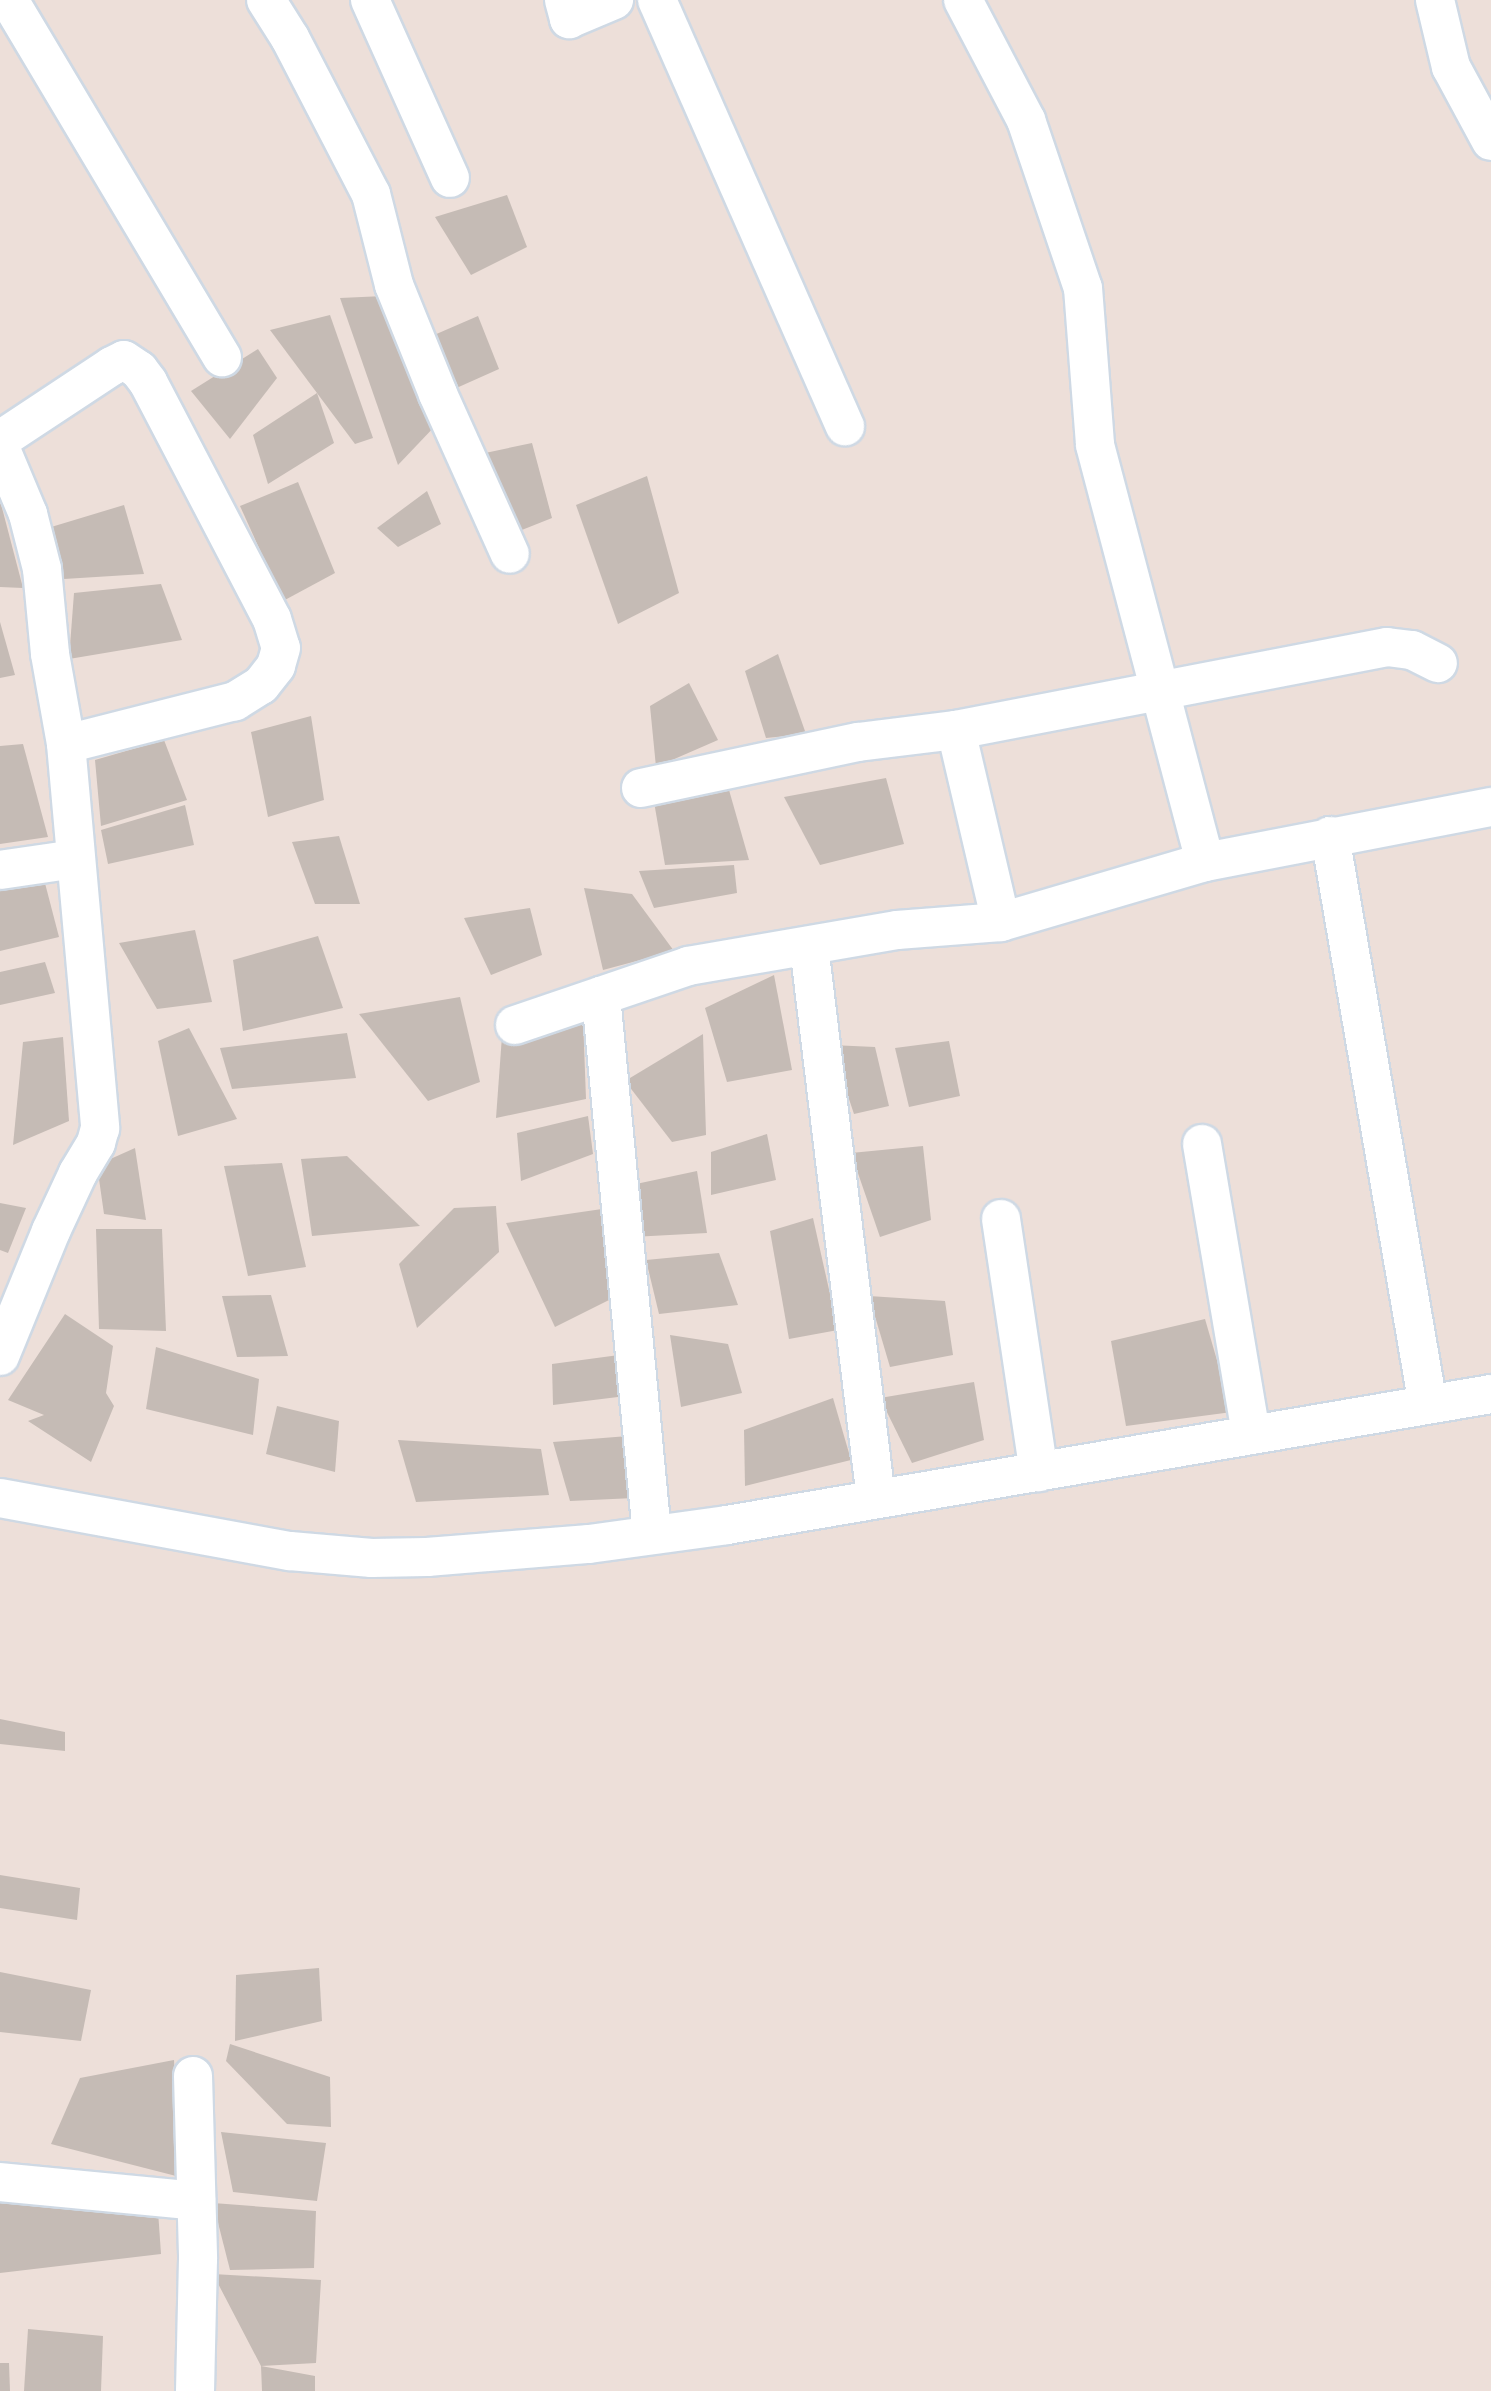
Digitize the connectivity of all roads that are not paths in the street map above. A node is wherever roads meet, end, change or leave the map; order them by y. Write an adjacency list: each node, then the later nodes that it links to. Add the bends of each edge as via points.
1 (9, 0): 11 (street)
2 (266, 0): 15 (street, via 372,194 394,285)
3 (370, 0): 10 (street)
4 (564, 0): 5 (street, via 569,19)
5 (614, 0)
6 (657, 0): 12 (street)
7 (963, 0): 17 (street, via 1027,120 1083,288 1095,445)
8 (1435, 0): 9 (street, via 1451,67)
9 (1491, 141)
10 (450, 178)
11 (222, 356)
12 (845, 426)
13 (0, 440): 19 (street, via 112,366 124,360 139,370 272,618 281,648 276,666 261,685 235,701)
14 (0, 447): 19 (street, via 28,514 42,569 50,654)
15 (509, 554)
16 (1438, 663): 17 (street, via 1412,650 1387,647)
17 (1159, 692): 18 (street); 24 (street)
18 (956, 730): 20 (street, via 858,742); 26 (street)
19 (66, 744): 23 (street)
20 (641, 788)
21 (1491, 807): 22 (street)
22 (1330, 836): 24 (street); 34 (street)
23 (75, 859): 25 (street); 32 (street, via 100,1128 51,1231)
24 (1205, 862): 26 (street)
25 (0, 870)
26 (1001, 922): 27 (street, via 897,930)
27 (809, 946): 28 (street, via 688,966); 38 (street)
28 (600, 996): 29 (street); 39 (street)
29 (515, 1025)
30 (1202, 1144): 35 (street)
31 (1002, 1219): 36 (street)
32 (0, 1356)
33 (1491, 1394): 34 (street)
34 (1428, 1405): 35 (street)
35 (1251, 1435): 36 (street)
36 (1039, 1472): 38 (street)
37 (0, 1498): 39 (street, via 290,1550 372,1558 589,1544)
38 (876, 1499): 39 (street)
39 (652, 1535)
40 (193, 2076): 42 (street)
41 (0, 2182): 42 (street)
42 (196, 2201): 43 (street)
43 (195, 2391)

